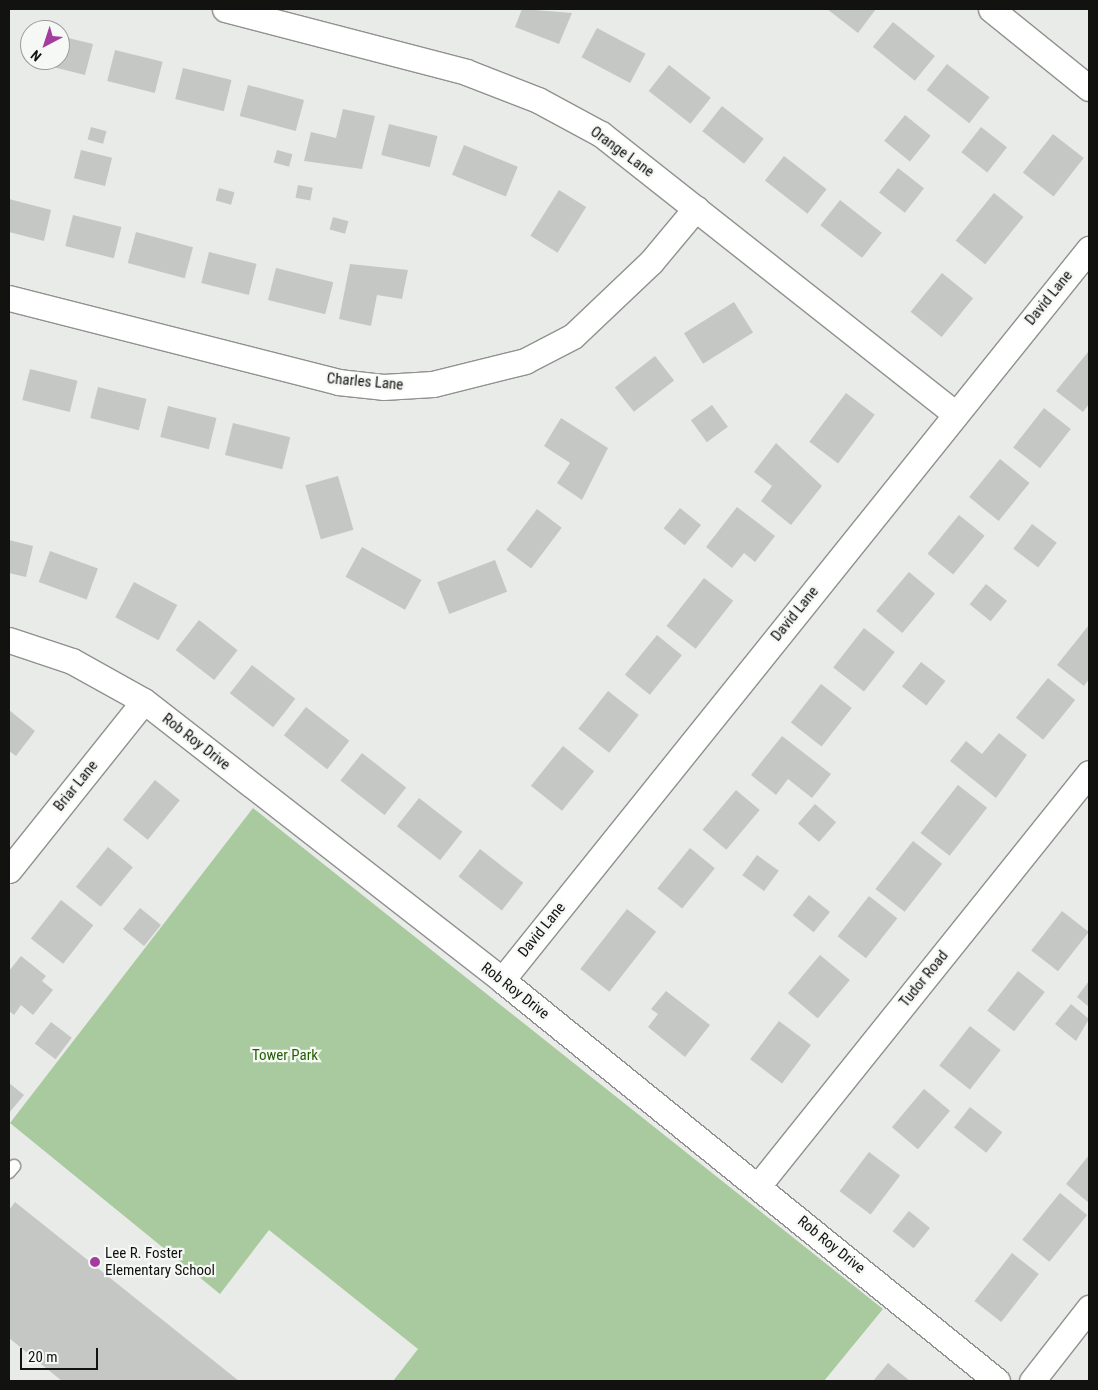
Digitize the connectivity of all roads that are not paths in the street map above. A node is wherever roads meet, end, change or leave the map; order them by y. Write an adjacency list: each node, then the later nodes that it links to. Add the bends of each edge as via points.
1 (226, 9): 4 (street, Orange Lane, via 466,72 538,100 601,134)
2 (991, 9): 3 (street)
3 (1089, 88)
4 (696, 208): 6 (street, Charles Lane, via 645,268 573,336 525,361 433,384 383,387 338,382); 7 (street, Orange Lane)
5 (1089, 248): 7 (street, David Lane)
6 (9, 298)
7 (956, 414): 12 (street, David Lane)
8 (9, 640): 9 (street, Rob Roy Drive, via 72,661)
9 (144, 702): 11 (street, Briar Lane); 12 (street, Rob Roy Drive)
10 (1089, 773): 13 (street, Tudor Road)
11 (9, 870)
12 (502, 980): 13 (street, Rob Roy Drive)
13 (758, 1186): 15 (street, Rob Roy Drive)
14 (1089, 1308): 16 (street)
15 (996, 1381)
16 (1032, 1381)

